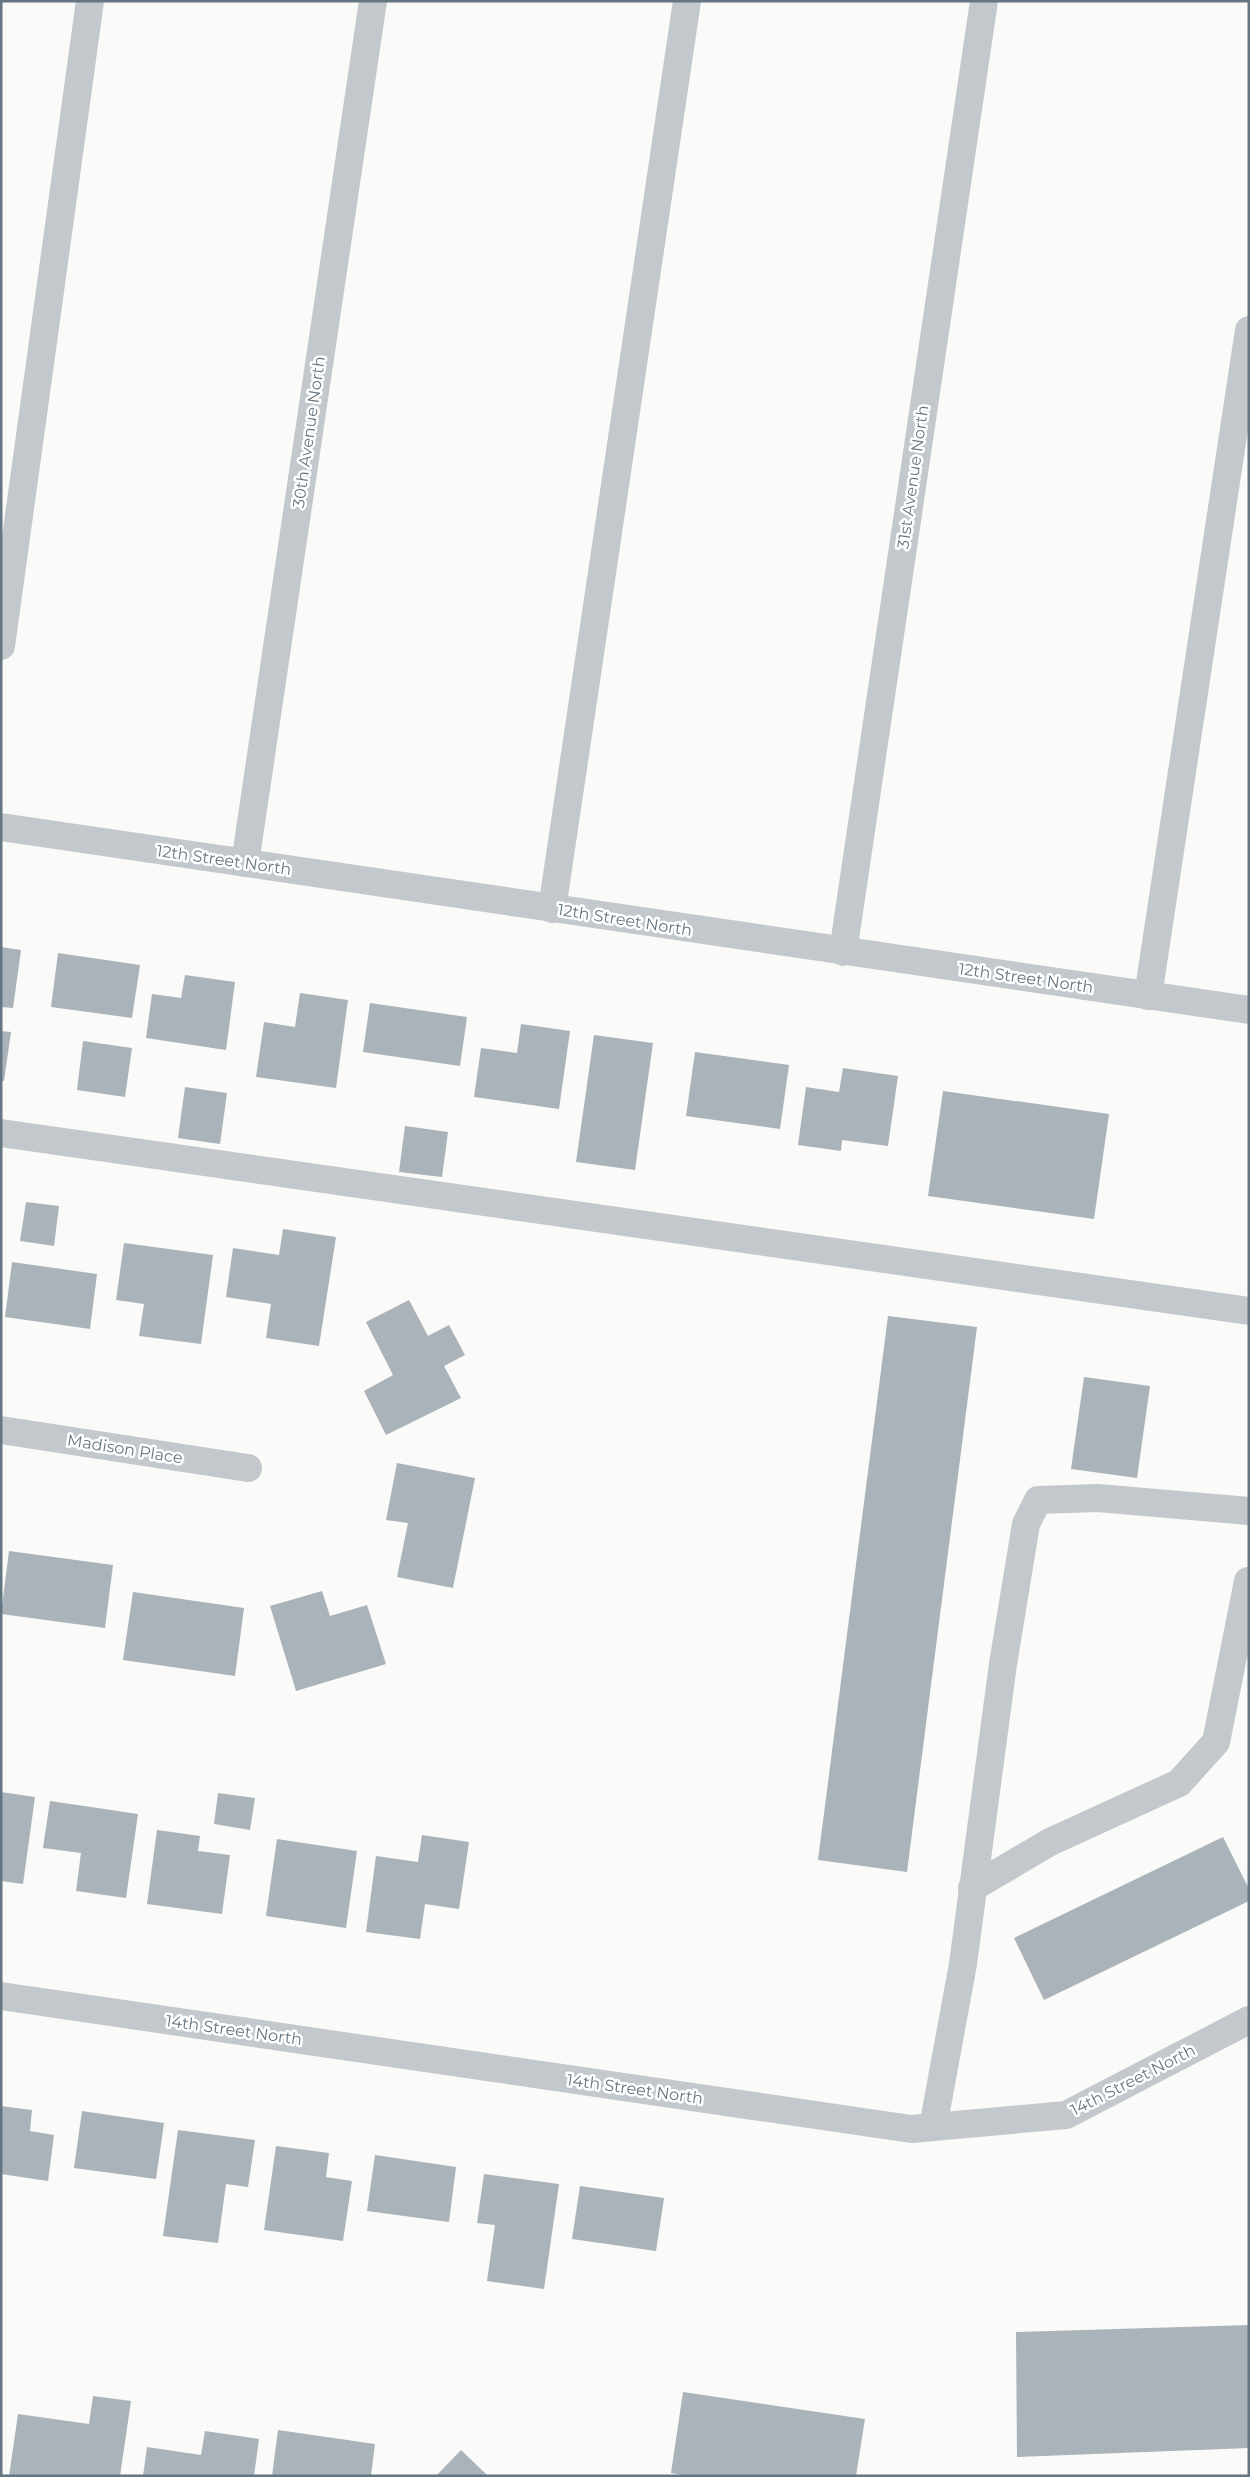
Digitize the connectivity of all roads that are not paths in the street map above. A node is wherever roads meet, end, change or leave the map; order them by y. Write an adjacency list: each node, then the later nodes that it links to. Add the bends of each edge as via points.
1 (90, 1): 6 (street)
2 (373, 1): 8 (street, 30th Avenue North)
3 (687, 1): 9 (street)
4 (984, 1): 10 (street, 31st Avenue North)
5 (1249, 330): 11 (street)
6 (1, 646)
7 (1, 827): 8 (street, 12th Street North)
8 (245, 863): 9 (street, 12th Street North)
9 (552, 909): 10 (street, 12th Street North)
10 (843, 952): 11 (street, 12th Street North)
11 (1148, 996): 12 (street, 12th Street North)
12 (1249, 1010)
13 (1, 1133): 14 (street)
14 (1249, 1311)
15 (1, 1430): 16 (street, Madison Place)
16 (248, 1468)
17 (1249, 1511): 20 (street, via 1098,1498 1038,1500 1026,1524)
18 (1249, 1576): 19 (street)
19 (1249, 1581): 20 (street, via 1216,1742 1179,1783 1050,1842)
20 (972, 1888): 23 (street, via 963,1964)
21 (1, 1996): 23 (street, 14th Street North, via 901,2128)
22 (1249, 2020): 23 (street, 14th Street North, via 1066,2115)
23 (933, 2127)

